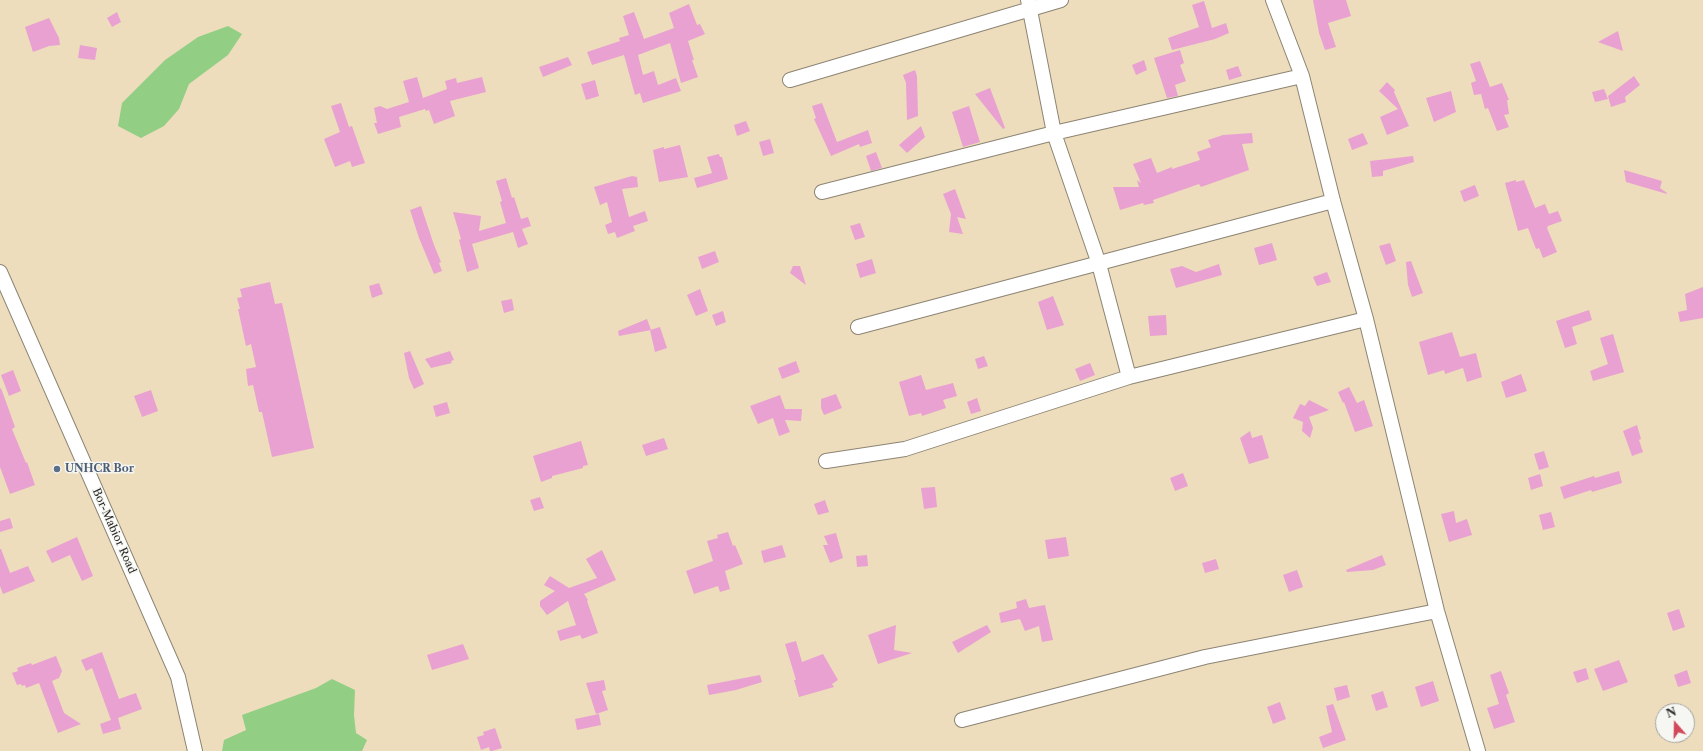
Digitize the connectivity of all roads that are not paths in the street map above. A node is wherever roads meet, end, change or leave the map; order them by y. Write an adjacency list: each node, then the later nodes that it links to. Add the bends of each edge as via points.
1 (1061, 0): 3 (street)
2 (1273, 0): 4 (street)
3 (1030, 4): 5 (street); 6 (street)
4 (1302, 76): 6 (street); 8 (street)
5 (790, 80)
6 (1054, 133): 7 (street); 9 (street)
7 (822, 192)
8 (1333, 201): 9 (street); 11 (street)
9 (1099, 264): 12 (street); 13 (street)
10 (0, 272): 17 (street, Bor-Mabior Road, via 178,677)
11 (1366, 319): 13 (street); 15 (street)
12 (858, 327)
13 (1129, 376): 14 (street, via 905,449)
14 (826, 461)
15 (1437, 611): 16 (street, via 1205,657); 18 (street)
16 (962, 720)
17 (195, 751)
18 (1478, 751)

